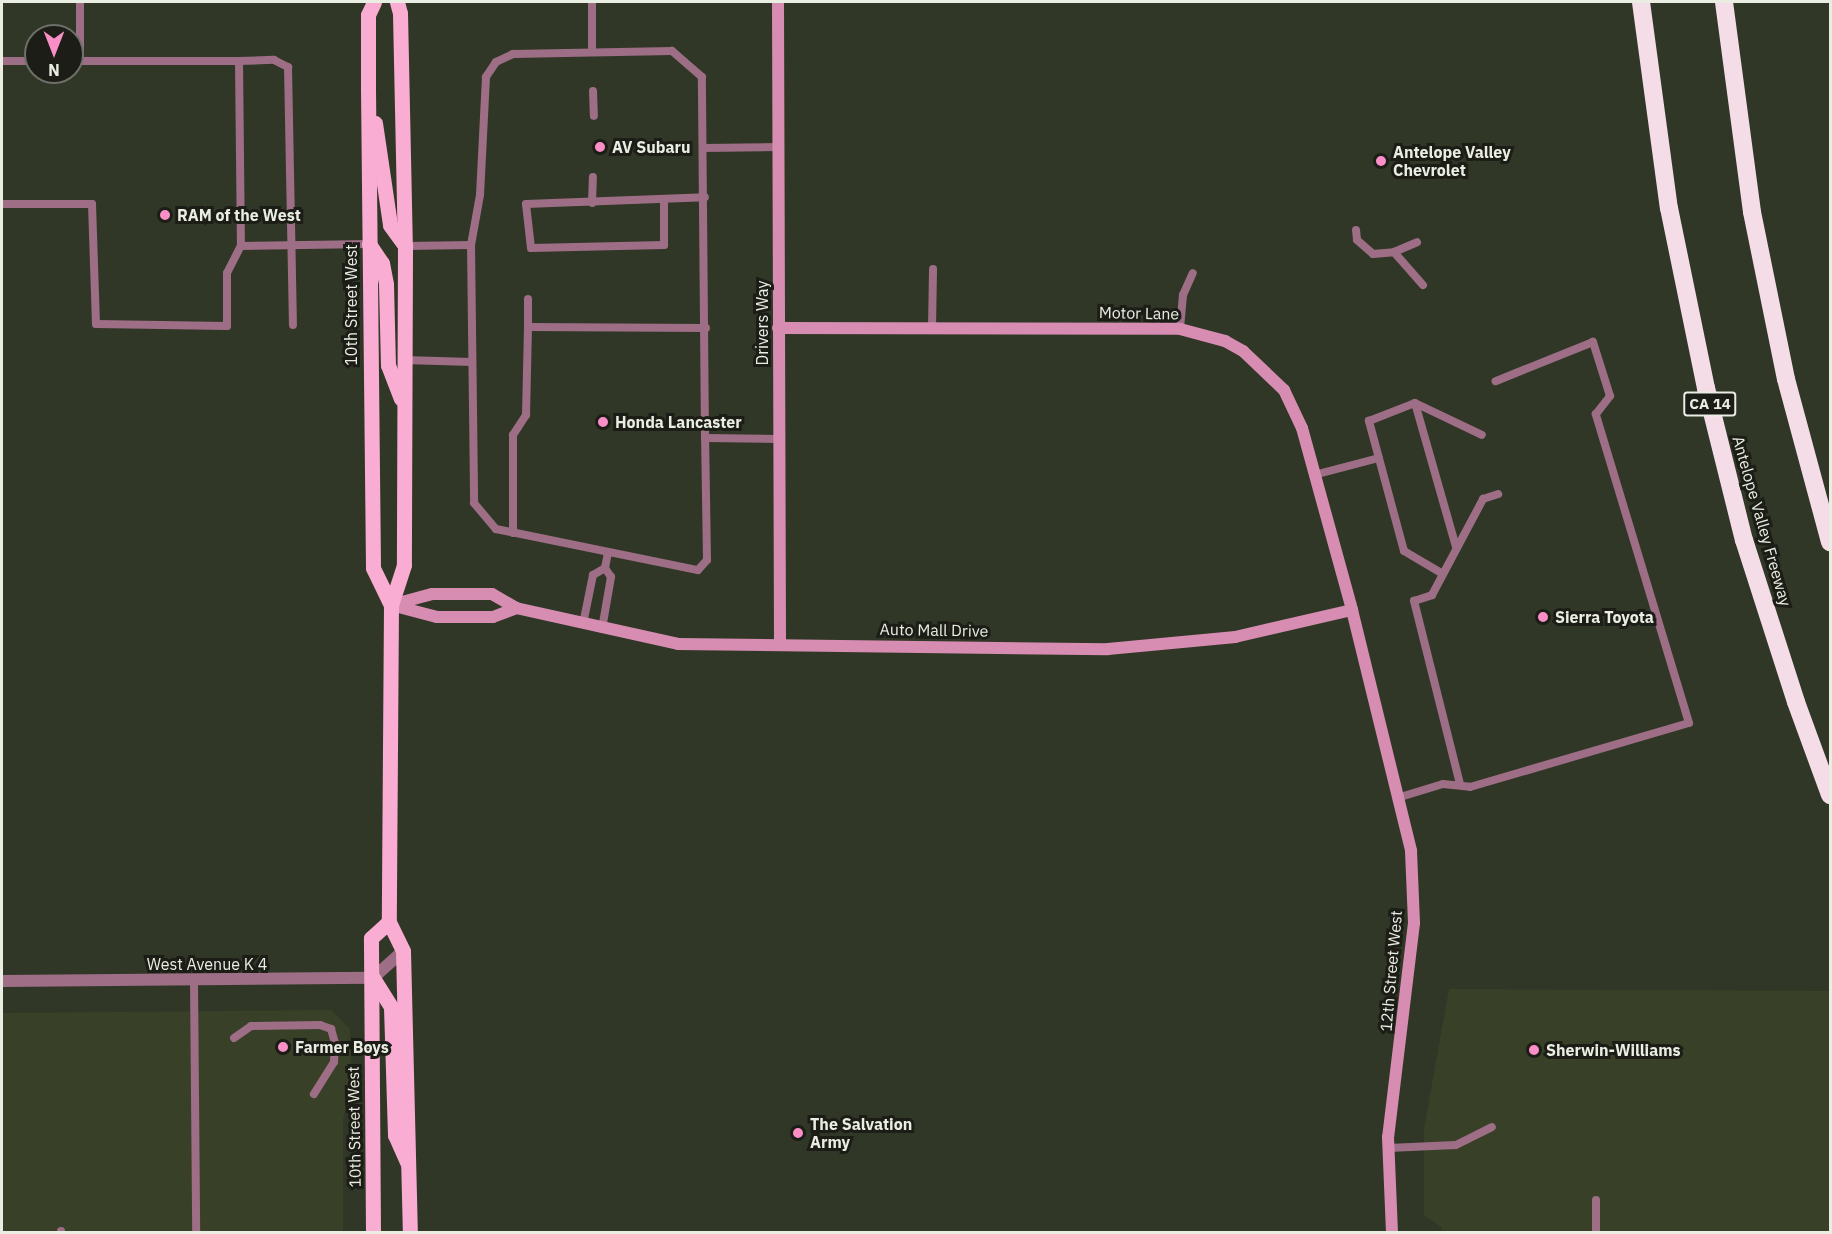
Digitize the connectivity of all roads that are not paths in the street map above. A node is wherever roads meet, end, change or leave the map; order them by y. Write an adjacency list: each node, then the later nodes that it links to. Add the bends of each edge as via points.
1 (80, 2): 8 (lane)
2 (374, 2): 14 (main road, 10th Street West, via 368,15)
3 (397, 2): 30 (main road, 10th Street West)
4 (592, 2): 9 (lane)
5 (778, 2): 17 (street, Drivers Way)
6 (1641, 2): 66 (highway, Antelope Valley Freeway / CA 14, via 1669,208 1706,388 1748,551)
7 (1724, 2): 54 (highway, via 1752,212 1786,379)
8 (79, 24)
9 (592, 51): 18 (lane, via 672,51 702,77); 27 (lane, via 513,54 496,62 486,77 480,195)
10 (2, 61): 11 (lane)
11 (24, 61)
12 (84, 61): 13 (lane)
13 (239, 61): 28 (lane); 29 (lane, via 274,60 288,67)
14 (368, 89): 26 (main road, 10th Street West); 30 (main road, via 384,169 388,216)
15 (593, 91): 16 (lane)
16 (594, 116)
17 (778, 147): 18 (lane); 39 (street, Drivers Way)
18 (703, 148): 20 (lane)
19 (593, 177): 22 (lane)
20 (705, 197): 21 (lane); 38 (lane)
21 (664, 201): 22 (lane); 22 (lane, via 664,245 531,248 526,204)
22 (592, 203)
23 (2, 204): 28 (lane, via 92,204 96,324 227,326 227,273)
24 (1356, 230): 31 (lane, via 1357,240 1373,254)
25 (1417, 242): 31 (lane)
26 (369, 244): 29 (lane); 46 (main road, via 382,263 388,365); 59 (main road, 10th Street West, via 373,568)
27 (471, 245): 30 (lane); 43 (lane)
28 (241, 246): 29 (lane)
29 (291, 246): 36 (lane)
30 (405, 246): 42 (main road, 10th Street West)
31 (1394, 252): 34 (lane)
32 (933, 269): 40 (lane)
33 (1193, 273): 41 (lane, via 1183,295)
34 (1423, 285)
35 (528, 299): 37 (lane)
36 (293, 325)
37 (528, 327): 38 (lane); 53 (lane, via 526,415 513,435)
38 (706, 328): 48 (lane)
39 (778, 328): 40 (street, Motor Lane); 49 (street, Drivers Way)
40 (932, 328): 41 (street, Motor Lane)
41 (1180, 329): 51 (street, Motor Lane, via 1225,341 1252,357 1273,377 1295,408)
42 (404, 360): 43 (lane); 46 (main road, 10th Street West)
43 (472, 362): 53 (lane, via 474,503 496,529)
44 (1496, 381): 65 (lane, via 1593,342 1610,396 1596,414 1689,723 1470,787)
45 (1415, 403): 47 (lane); 50 (lane, via 1369,421); 55 (lane)
46 (404, 408): 59 (main road, 10th Street West, via 404,565)
47 (1482, 435)
48 (705, 438): 49 (lane); 56 (lane, via 706,560 698,570)
49 (779, 439): 64 (street, Drivers Way)
50 (1379, 458): 51 (lane); 58 (lane, via 1404,551)
51 (1314, 475): 61 (street, Motor Lane)
52 (1498, 494): 55 (lane, via 1483,499)
53 (513, 533): 56 (lane)
54 (1830, 542)
55 (1456, 547): 58 (lane)
56 (608, 553): 57 (lane)
57 (605, 568): 62 (lane, via 593,575); 63 (lane, via 611,577)
58 (1443, 574): 65 (lane, via 1432,595 1414,601)
59 (391, 605): 60 (street, via 437,617 493,617); 60 (street, Auto Mall Drive, via 432,594 492,594); 68 (main road, 10th Street West)
60 (516, 608): 62 (street, Auto Mall Drive)
61 (1352, 610): 64 (street, Auto Mall Drive, via 1235,637 1108,649); 67 (street, 12th Street West)
62 (584, 624): 63 (street, Auto Mall Drive)
63 (602, 628): 64 (street, Auto Mall Drive, via 678,644)
64 (780, 644)
65 (1460, 784): 67 (lane, via 1443,784)
66 (1830, 795)
67 (1397, 798): 76 (street, 12th Street West, via 1411,851 1414,923)
68 (389, 922): 69 (main road, 10th Street West); 70 (main road, 10th Street West, via 371,938)
69 (404, 951): 70 (street); 77 (main road, 10th Street West)
70 (373, 978): 71 (street, West Avenue K 4); 77 (main road, via 391,1007 395,1135); 80 (main road, 10th Street West)
71 (194, 980): 72 (street, West Avenue K 4); 79 (lane)
72 (2, 981)
73 (234, 1038): 74 (lane, via 251,1026 320,1025 331,1029 334,1062)
74 (314, 1094)
75 (1492, 1127): 76 (lane, via 1456,1145)
76 (1388, 1148): 82 (street, 12th Street West)
77 (410, 1169): 81 (main road, 10th Street West)
78 (1596, 1200): 83 (lane)
79 (196, 1233)
80 (374, 1233)
81 (410, 1233)
82 (1392, 1233)
83 (1596, 1233)

